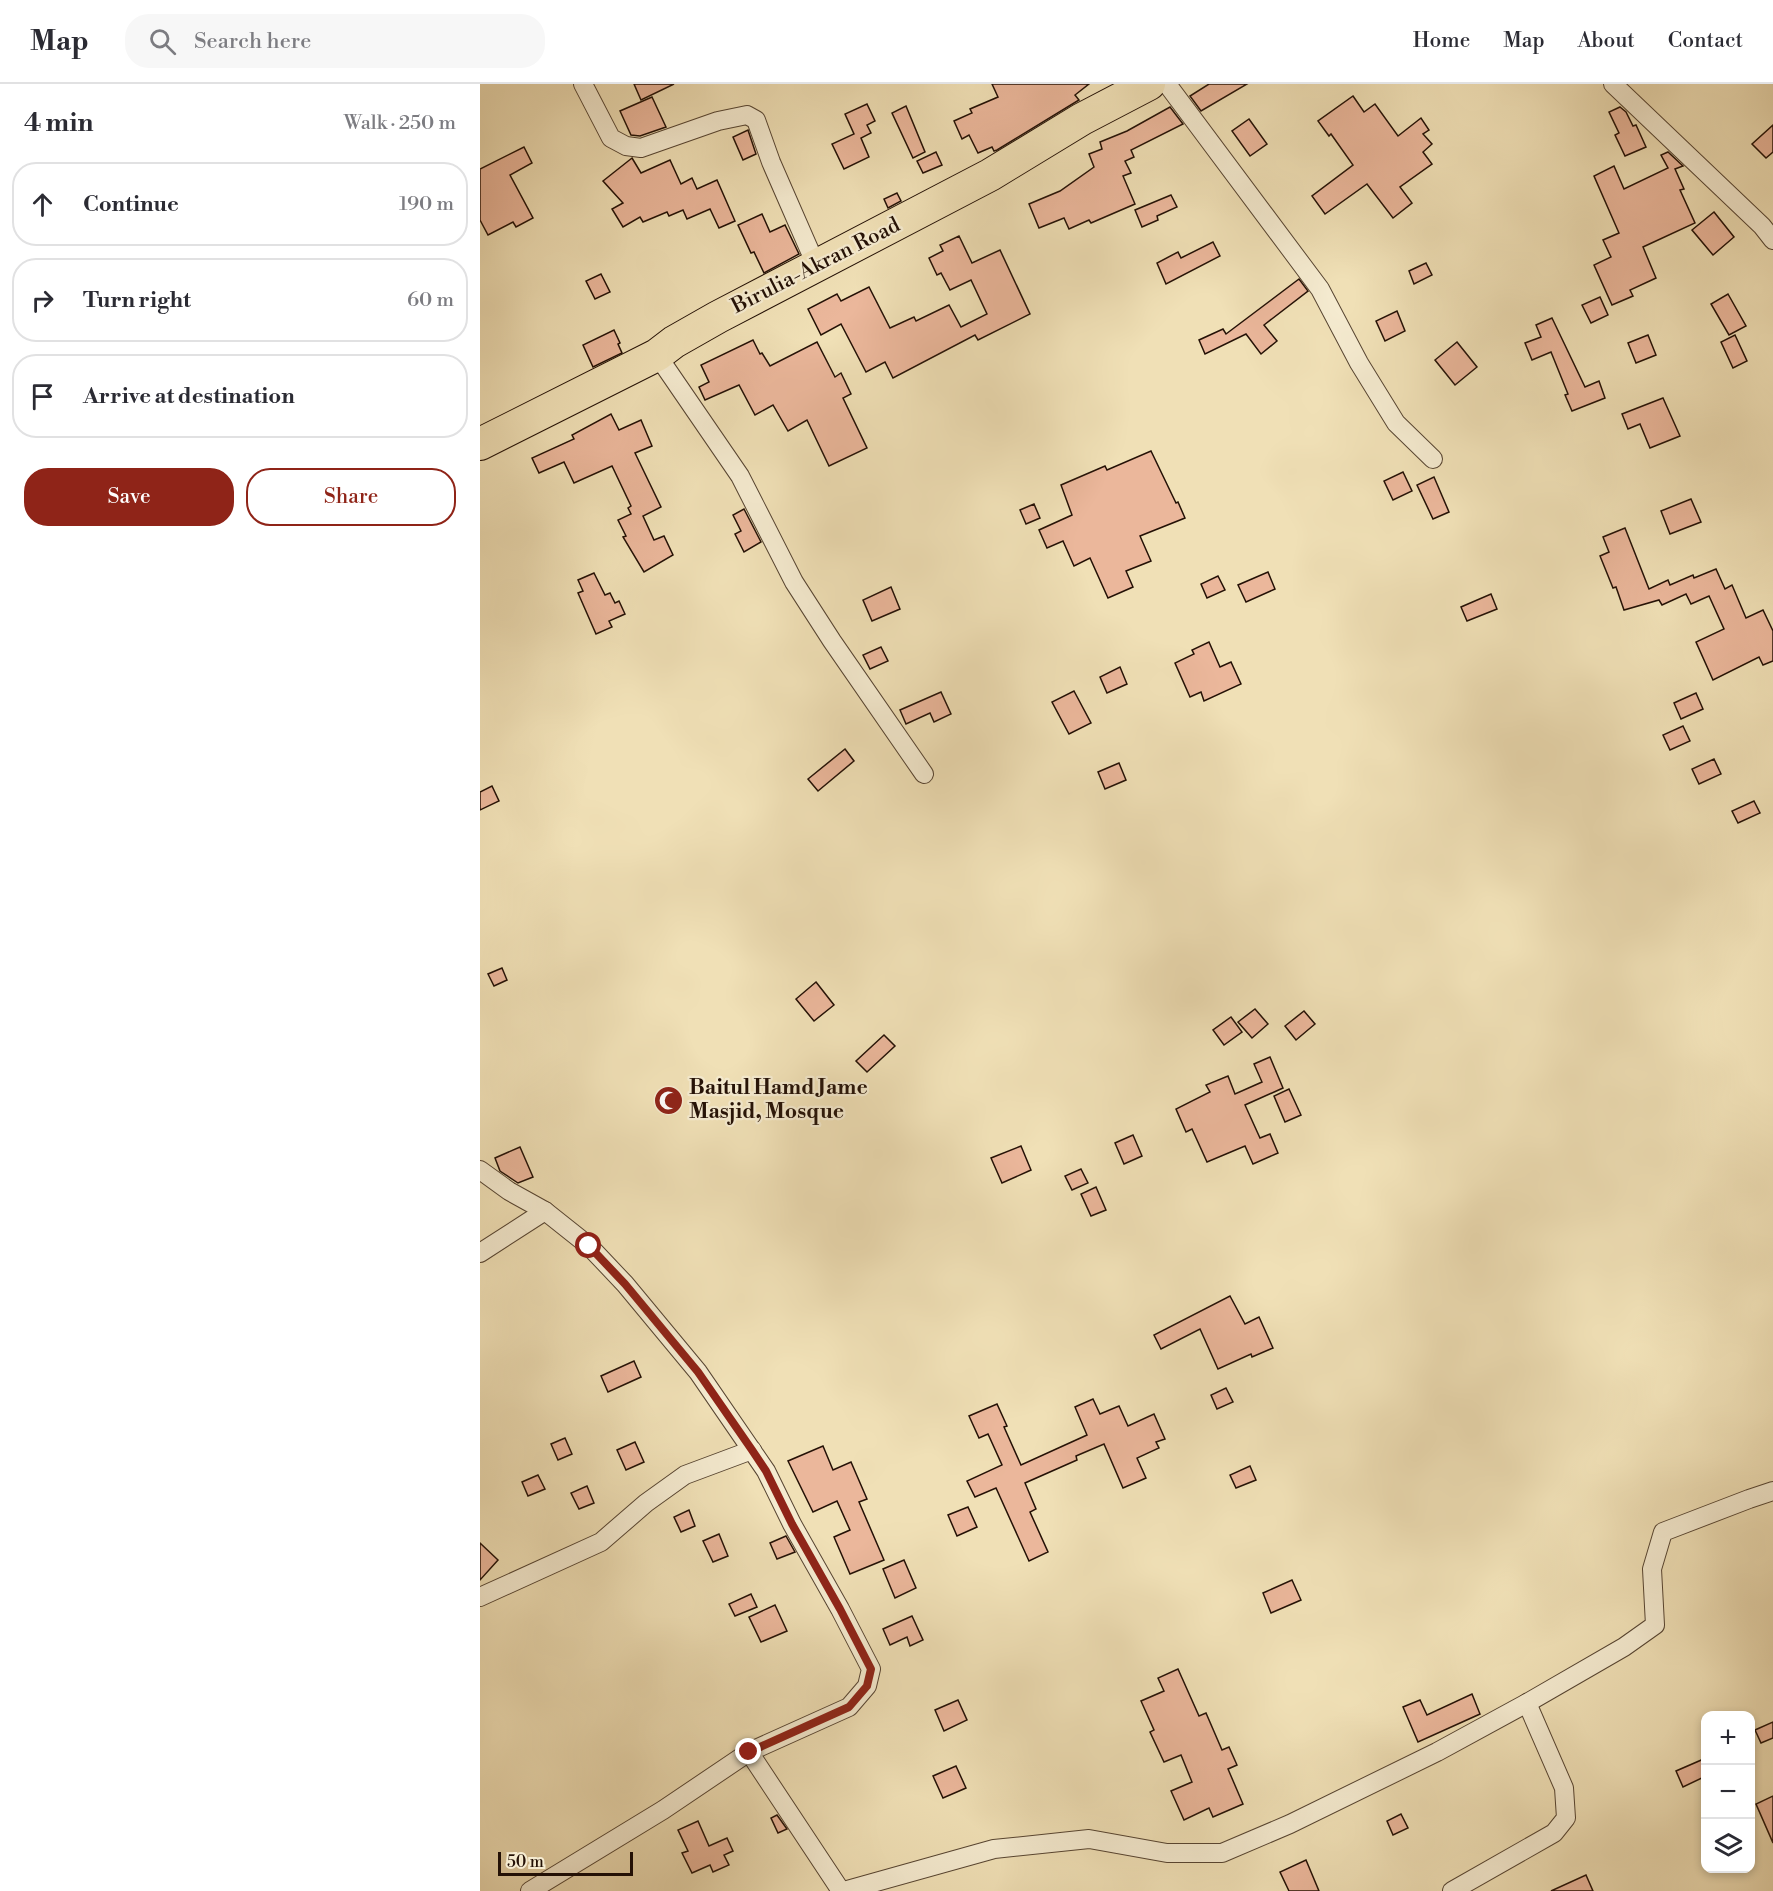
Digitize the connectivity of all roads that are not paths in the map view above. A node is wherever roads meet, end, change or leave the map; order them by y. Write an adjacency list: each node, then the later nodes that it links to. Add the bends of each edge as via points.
1 (584, 84): 6 (street, via 610,138 626,146 641,148 747,115 756,120)
2 (1167, 84): 9 (street, via 1320,289 1396,423)
3 (1613, 84): 5 (street)
4 (1137, 86): 6 (highway, Birulia-Akran Road, via 990,175)
5 (1773, 240)
6 (816, 265): 7 (highway, Birulia-Akran Road, via 718,317)
7 (657, 355): 8 (highway, Birulia-Akran Road); 10 (street, via 740,476 819,621)
8 (480, 444)
9 (1433, 459)
10 (924, 774)
11 (480, 1170): 12 (street)
12 (545, 1211): 13 (street); 14 (street, via 589,1246 625,1284 698,1372)
13 (480, 1253)
14 (752, 1450): 16 (street, via 686,1475 601,1542); 18 (street, via 871,1669 867,1686 849,1707)
15 (1773, 1491): 17 (street, via 1663,1532 1652,1569 1655,1625)
16 (480, 1598)
17 (1527, 1703): 20 (street, via 1437,1752 1222,1854 1167,1853 1089,1839 994,1849); 21 (street, via 1564,1788 1566,1818 1554,1833)
18 (749, 1752): 19 (street); 20 (street)
19 (530, 1891)
20 (843, 1891)
21 (1452, 1891)

